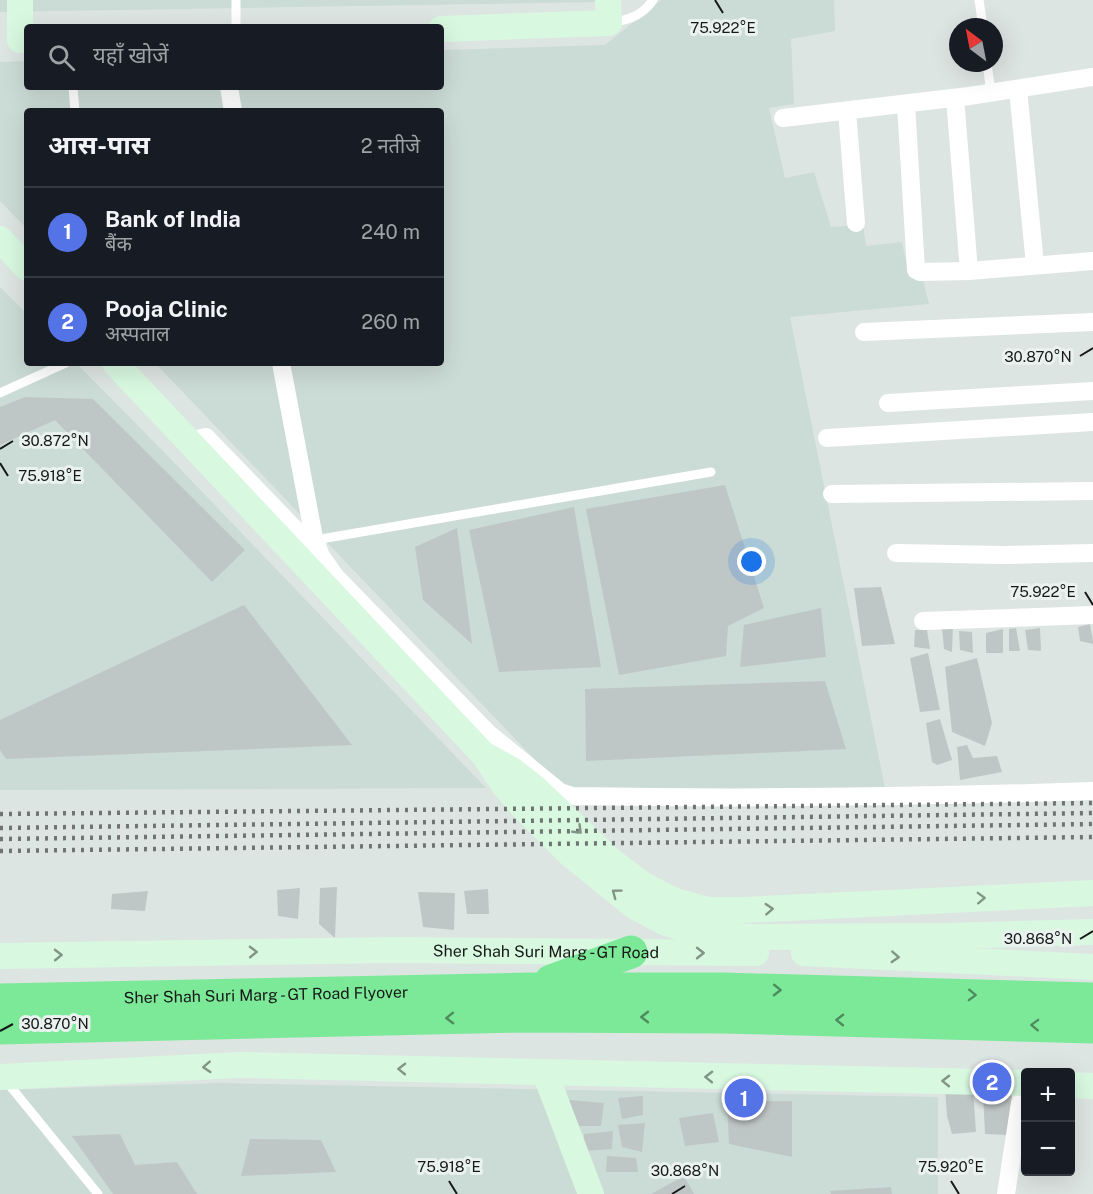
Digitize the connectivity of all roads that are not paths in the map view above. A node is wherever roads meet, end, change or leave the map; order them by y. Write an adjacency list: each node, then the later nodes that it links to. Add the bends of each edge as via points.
1 (21, 0): 9 (street)
2 (236, 0): 7 (lane)
3 (653, 0): 5 (lane, via 632,18)
4 (979, 0): 6 (lane)
5 (608, 11): 8 (street)
6 (981, 18)
7 (236, 24)
8 (444, 29)
9 (16, 40)
10 (988, 72): 15 (lane)
11 (1093, 77): 12 (street)
12 (1018, 88): 15 (street); 26 (street)
13 (73, 90): 18 (lane)
14 (230, 90): 19 (street)
15 (991, 93): 16 (street)
16 (955, 98): 17 (street); 27 (street)
17 (906, 104): 20 (street); 27 (street, via 915,268 920,272)
18 (75, 108)
19 (232, 108)
20 (847, 111): 21 (street); 22 (street)
21 (783, 118)
22 (856, 223)
23 (0, 239): 25 (street)
24 (1093, 261): 26 (street)
25 (24, 265)
26 (1035, 265): 27 (street)
27 (969, 271)
28 (1093, 322): 29 (street)
29 (864, 332)
30 (59, 366): 34 (lane)
31 (118, 366): 38 (street)
32 (282, 366): 42 (street)
33 (1093, 391): 35 (street)
34 (0, 393)
35 (888, 403)
36 (1093, 422): 37 (street)
37 (827, 438)
38 (189, 441): 42 (street, via 206,437); 47 (street)
39 (711, 472): 42 (lane)
40 (1093, 491): 41 (street)
41 (832, 494)
42 (318, 548): 48 (street, via 335,576 488,733 560,792 573,796 729,798)
43 (896, 553): 44 (street)
44 (1093, 553)
45 (1093, 615): 46 (street)
46 (923, 621)
47 (484, 754): 49 (street, one-way to 49, via 534,787 610,860 642,884 675,901 708,910); 50 (street, one-way to 47, via 747,937 700,933 666,923 634,906 572,856 515,799)
48 (1093, 791)
49 (1093, 893)
50 (1093, 932)
51 (631, 952): 52 (street, Sher Shah Suri Marg - GT Road, one-way to 51, via 393,950); 53 (street, Sher Shah Suri Marg - GT Road, one-way to 53, via 812,953); 54 (highway)
52 (0, 956)
53 (1093, 967)
54 (530, 989): 55 (highway, one-way to 55, via 723,989); 56 (highway, Sher Shah Suri Marg - GT Road Flyover)
55 (1093, 999)
56 (0, 1000)
57 (1093, 1027): 58 (highway, one-way to 58, via 723,1017 516,1017)
58 (0, 1028)
59 (545, 1073): 60 (street, one-way to 60, via 240,1065); 61 (street, one-way to 59); 66 (street)
60 (1, 1077): 65 (lane)
61 (1021, 1083)
62 (1075, 1085): 63 (street)
63 (1093, 1086)
64 (1021, 1102): 67 (street)
65 (98, 1194)
66 (591, 1194)
67 (1006, 1194)

